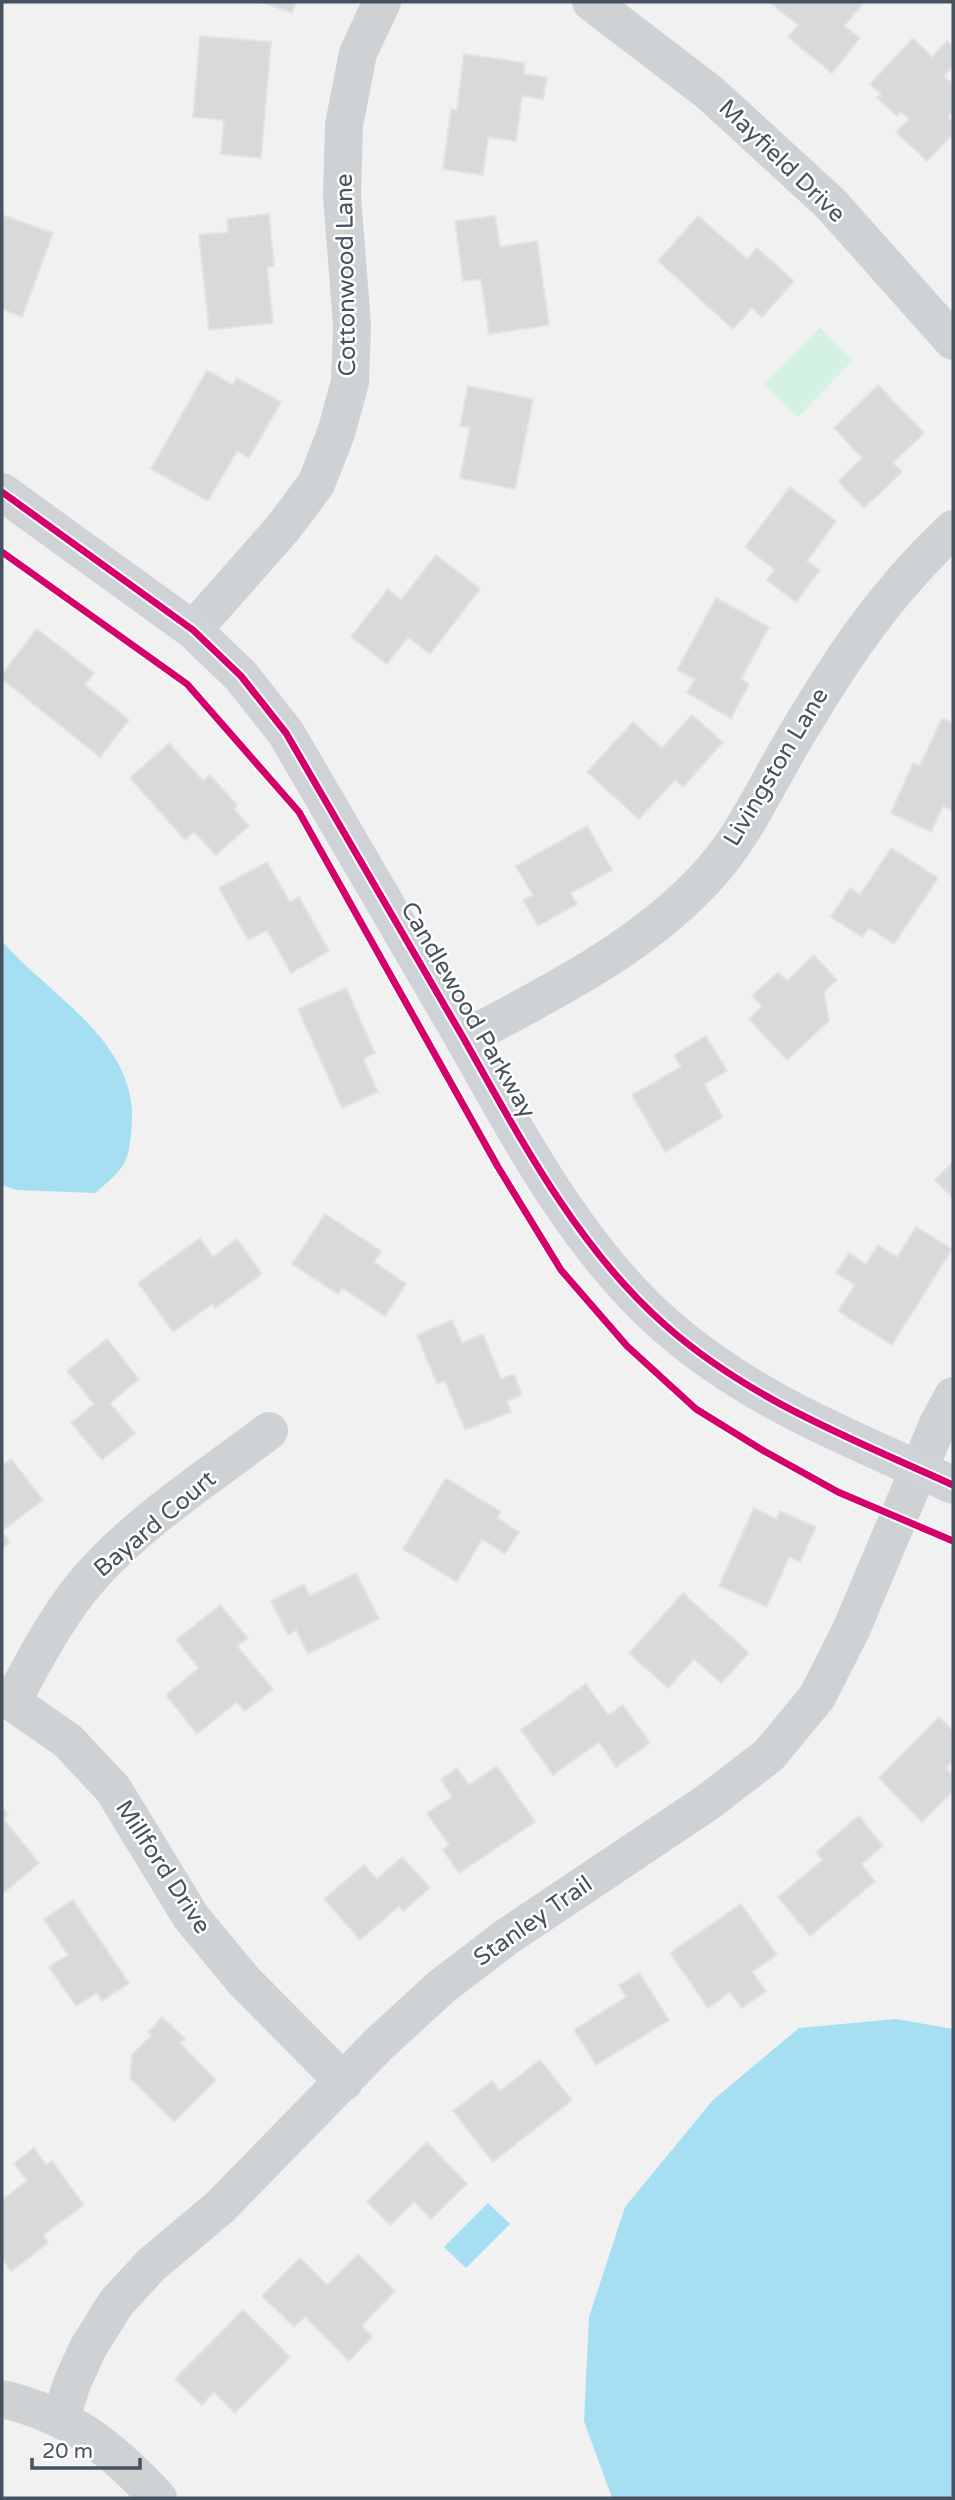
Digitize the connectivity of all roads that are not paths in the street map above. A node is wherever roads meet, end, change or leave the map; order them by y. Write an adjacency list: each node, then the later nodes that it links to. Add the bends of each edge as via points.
1 (382, 2): 6 (street, Cottonwood Lane, via 358,53 344,125 342,195 351,370 336,433 316,484)
2 (591, 2): 3 (street, Mayfield Drive, via 710,93 830,204)
3 (953, 341)
4 (2, 492): 6 (street, Candlewood Parkway)
5 (953, 529): 7 (street, Livingston Lane, via 908,571 842,657 751,820 704,881 645,934 578,978)
6 (193, 630): 7 (street, Candlewood Parkway, via 241,676 286,733)
7 (464, 1039): 10 (street, Candlewood Parkway, via 533,1162 577,1225 663,1323 744,1384 834,1434)
8 (953, 1396): 10 (street, Stanley Trail)
9 (269, 1431): 12 (street, Bayard Court, via 125,1543 79,1590)
10 (919, 1470): 11 (street, Candlewood Parkway); 13 (street, Stanley Trail, via 817,1698 769,1755 451,1979)
11 (953, 1485)
12 (7, 1698): 13 (street, Millford Drive, via 68,1741 113,1789 191,1917 244,1980)
13 (344, 2082): 15 (street, Stanley Trail, via 116,2303 88,2348)
14 (2, 2399): 15 (street)
15 (61, 2418): 16 (street, via 89,2433)
16 (158, 2498)

